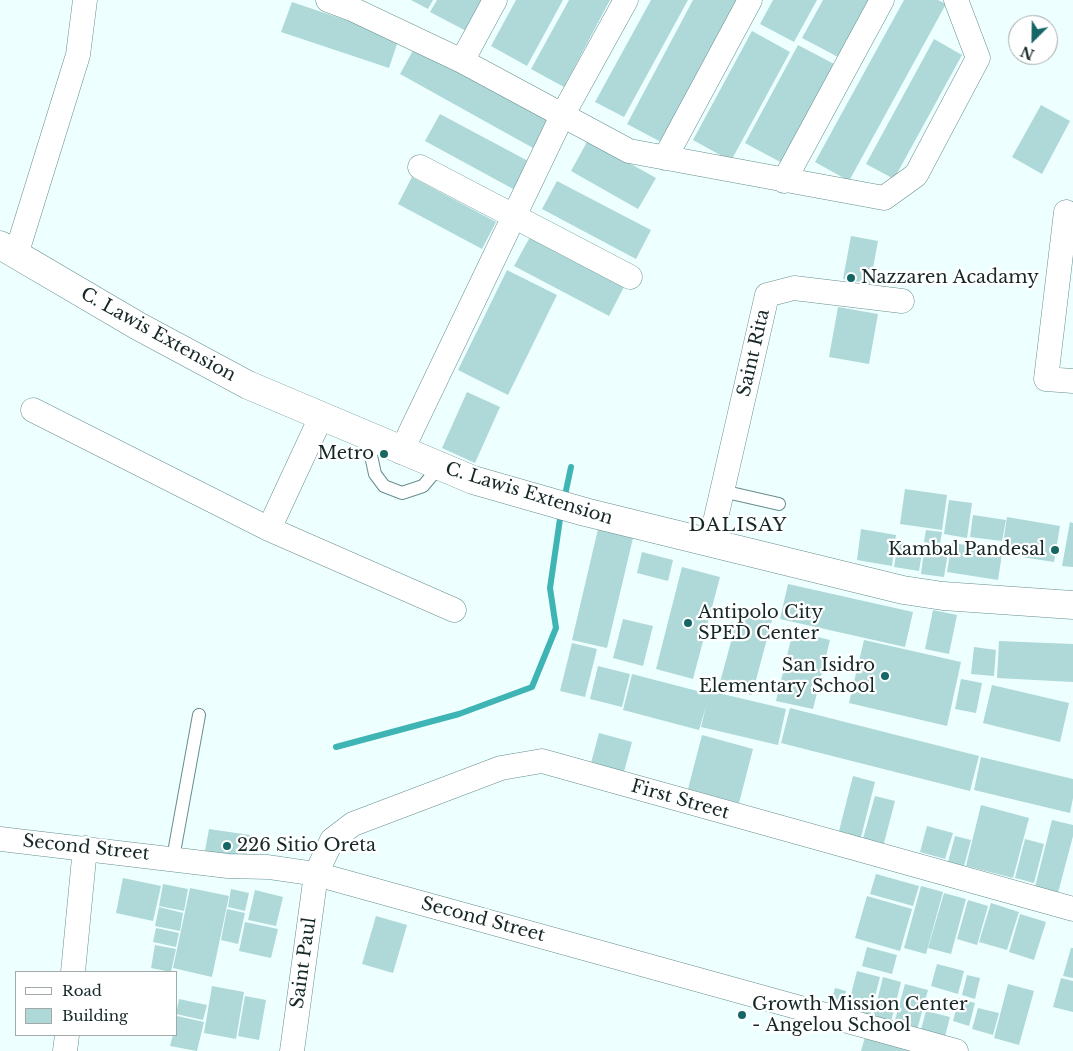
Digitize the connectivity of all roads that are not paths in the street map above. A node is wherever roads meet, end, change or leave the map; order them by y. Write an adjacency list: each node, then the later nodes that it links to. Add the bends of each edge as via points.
1 (85, 0): 16 (street, via 78,55)
2 (328, 0): 8 (street)
3 (495, 0): 9 (street)
4 (626, 0): 10 (street)
5 (750, 0): 11 (street)
6 (882, 0): 13 (street)
7 (956, 0): 13 (street, via 978,58 916,175 884,198)
8 (355, 5): 9 (street)
9 (462, 61): 10 (street)
10 (562, 116): 11 (street, via 629,151); 15 (street)
11 (665, 158): 13 (street)
12 (420, 166): 15 (street)
13 (784, 181)
14 (1066, 212): 19 (street, via 1046,379)
15 (514, 218): 17 (street); 23 (street)
16 (8, 250): 21 (street, C. Lawis Extension, via 138,326 248,385)
17 (630, 277)
18 (902, 302): 25 (street, Saint Rita, via 794,288 767,296)
19 (1073, 381)
20 (33, 410): 27 (street)
21 (321, 417): 22 (street, C. Lawis Extension); 27 (street)
22 (367, 437): 23 (street, C. Lawis Extension); 24 (lane, via 375,474 384,486 393,490 402,493 423,486)
23 (401, 452): 24 (street, C. Lawis Extension)
24 (439, 467): 28 (street, C. Lawis Extension, via 584,512)
25 (722, 491): 26 (lane); 28 (street, Saint Rita)
26 (779, 504)
27 (269, 529): 30 (street)
28 (710, 544): 29 (street, C. Lawis Extension, via 903,590)
29 (1073, 606)
30 (454, 610)
31 (199, 715): 34 (lane)
32 (0, 839): 33 (street, Second Street)
33 (85, 848): 34 (street, Second Street); 37 (street)
34 (172, 858): 35 (street, Second Street)
35 (316, 874): 36 (street, First Street, via 332,840 353,824 501,768 542,761); 40 (street, Saint Paul); 41 (street, Second Street)
36 (1073, 909)
37 (73, 971)
38 (67, 1036): 39 (street)
39 (65, 1051)
40 (292, 1051)
41 (956, 1051)

